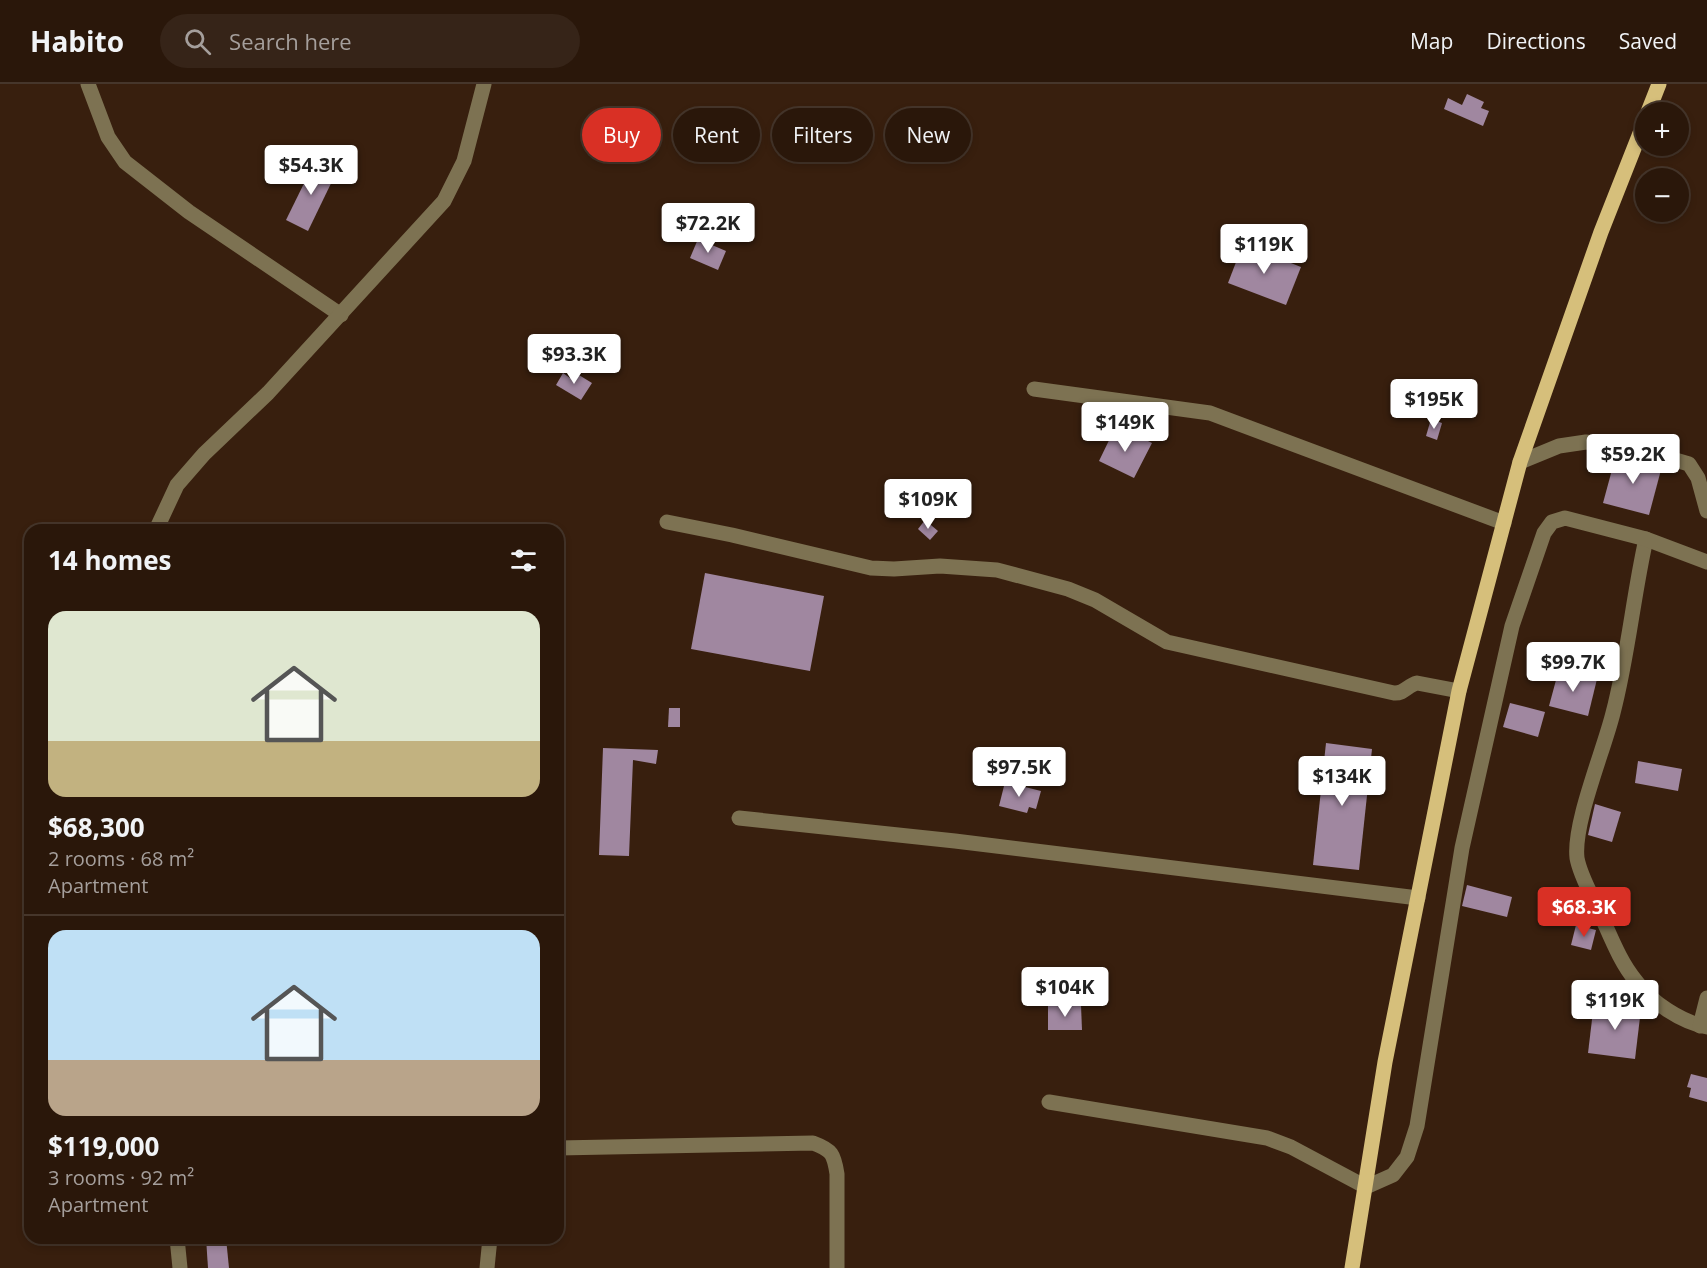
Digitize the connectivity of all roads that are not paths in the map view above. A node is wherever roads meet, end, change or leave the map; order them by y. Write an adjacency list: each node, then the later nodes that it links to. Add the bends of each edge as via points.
1 (88, 84): 6 (street, via 108,137 125,162 189,212)
2 (484, 84): 6 (street, via 465,161 444,201)
3 (1659, 84): 4 (main road)
4 (1652, 102)
5 (1635, 146): 8 (main road)
6 (341, 315): 12 (street, via 204,454 177,485)
7 (1034, 389): 11 (street, via 1210,413)
8 (1520, 462): 9 (street, via 1559,446 1586,442 1654,453 1689,464 1698,478); 11 (main road)
9 (1707, 511)
10 (667, 522): 15 (street, via 871,568 940,566 997,570 1095,600 1167,642 1394,693 1417,683)
11 (1504, 523): 15 (main road)
12 (159, 524)
13 (1646, 539): 14 (street); 19 (street, via 1629,642 1578,838 1577,859 1635,981 1660,1005); 22 (street, via 1565,518 1552,522 1544,533 1512,626 1462,848 1417,1125 1407,1157 1393,1175)
14 (1707, 562)
15 (1459, 691): 17 (main road)
16 (740, 818): 17 (street)
17 (1418, 898): 22 (main road, via 1385,1062)
18 (1707, 998): 19 (street)
19 (1704, 1027)
20 (1049, 1102): 22 (street, via 1267,1138)
21 (564, 1148): 27 (street, via 813,1143 828,1149 837,1174)
22 (1366, 1187): 28 (main road)
23 (178, 1244): 25 (street)
24 (489, 1244): 26 (street)
25 (180, 1268)
26 (487, 1268)
27 (837, 1268)
28 (1352, 1268)

